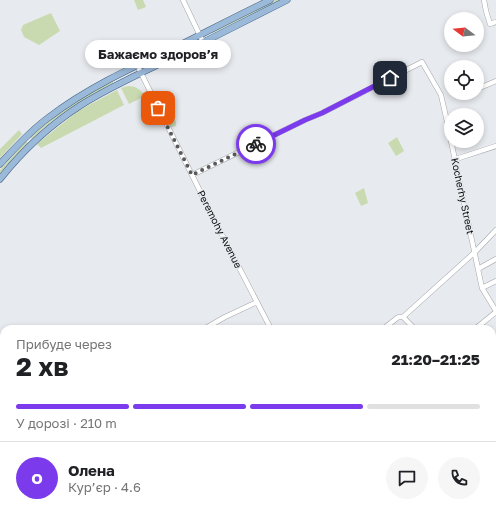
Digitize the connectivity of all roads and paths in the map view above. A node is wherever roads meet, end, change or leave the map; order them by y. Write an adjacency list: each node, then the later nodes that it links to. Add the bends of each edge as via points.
1 (183, 0): 6 (street)
2 (270, 0): 6 (main road)
3 (287, 0): 7 (main road)
4 (484, 0): 5 (street, via 490,24)
5 (496, 22)
6 (200, 35): 7 (street); 8 (main road)
7 (203, 42): 9 (main road)
8 (137, 65): 9 (street, Peremohy Avenue); 16 (main road, via 93,88 47,118)
9 (141, 73): 17 (street, Peremohy Avenue); 18 (main road, via 94,97 61,119 33,143)
10 (496, 82): 11 (street)
11 (484, 86)
12 (444, 108): 17 (street, Kocherhy Street, via 441,95 422,62)
13 (496, 146): 15 (street)
14 (453, 148): 15 (street, Kocherhy Street)
15 (456, 159): 20 (street, Kocherhy Street)
16 (0, 164)
17 (192, 175): 25 (street, Peremohy Avenue)
18 (0, 179)
19 (496, 230): 20 (street, Kocherhy Street)
20 (475, 252): 22 (street, Kocherhy Street); 27 (street)
21 (496, 259): 22 (street)
22 (478, 269): 24 (street, Kocherhy Street)
23 (496, 281): 24 (street)
24 (482, 288): 26 (street, Kocherhy Street)
25 (257, 302): 28 (street); 29 (street, Peremohy Avenue)
26 (496, 311): 32 (street)
27 (403, 317): 30 (street); 31 (street)
28 (211, 325)
29 (269, 325)
30 (388, 325)
31 (411, 325)
32 (480, 325)

